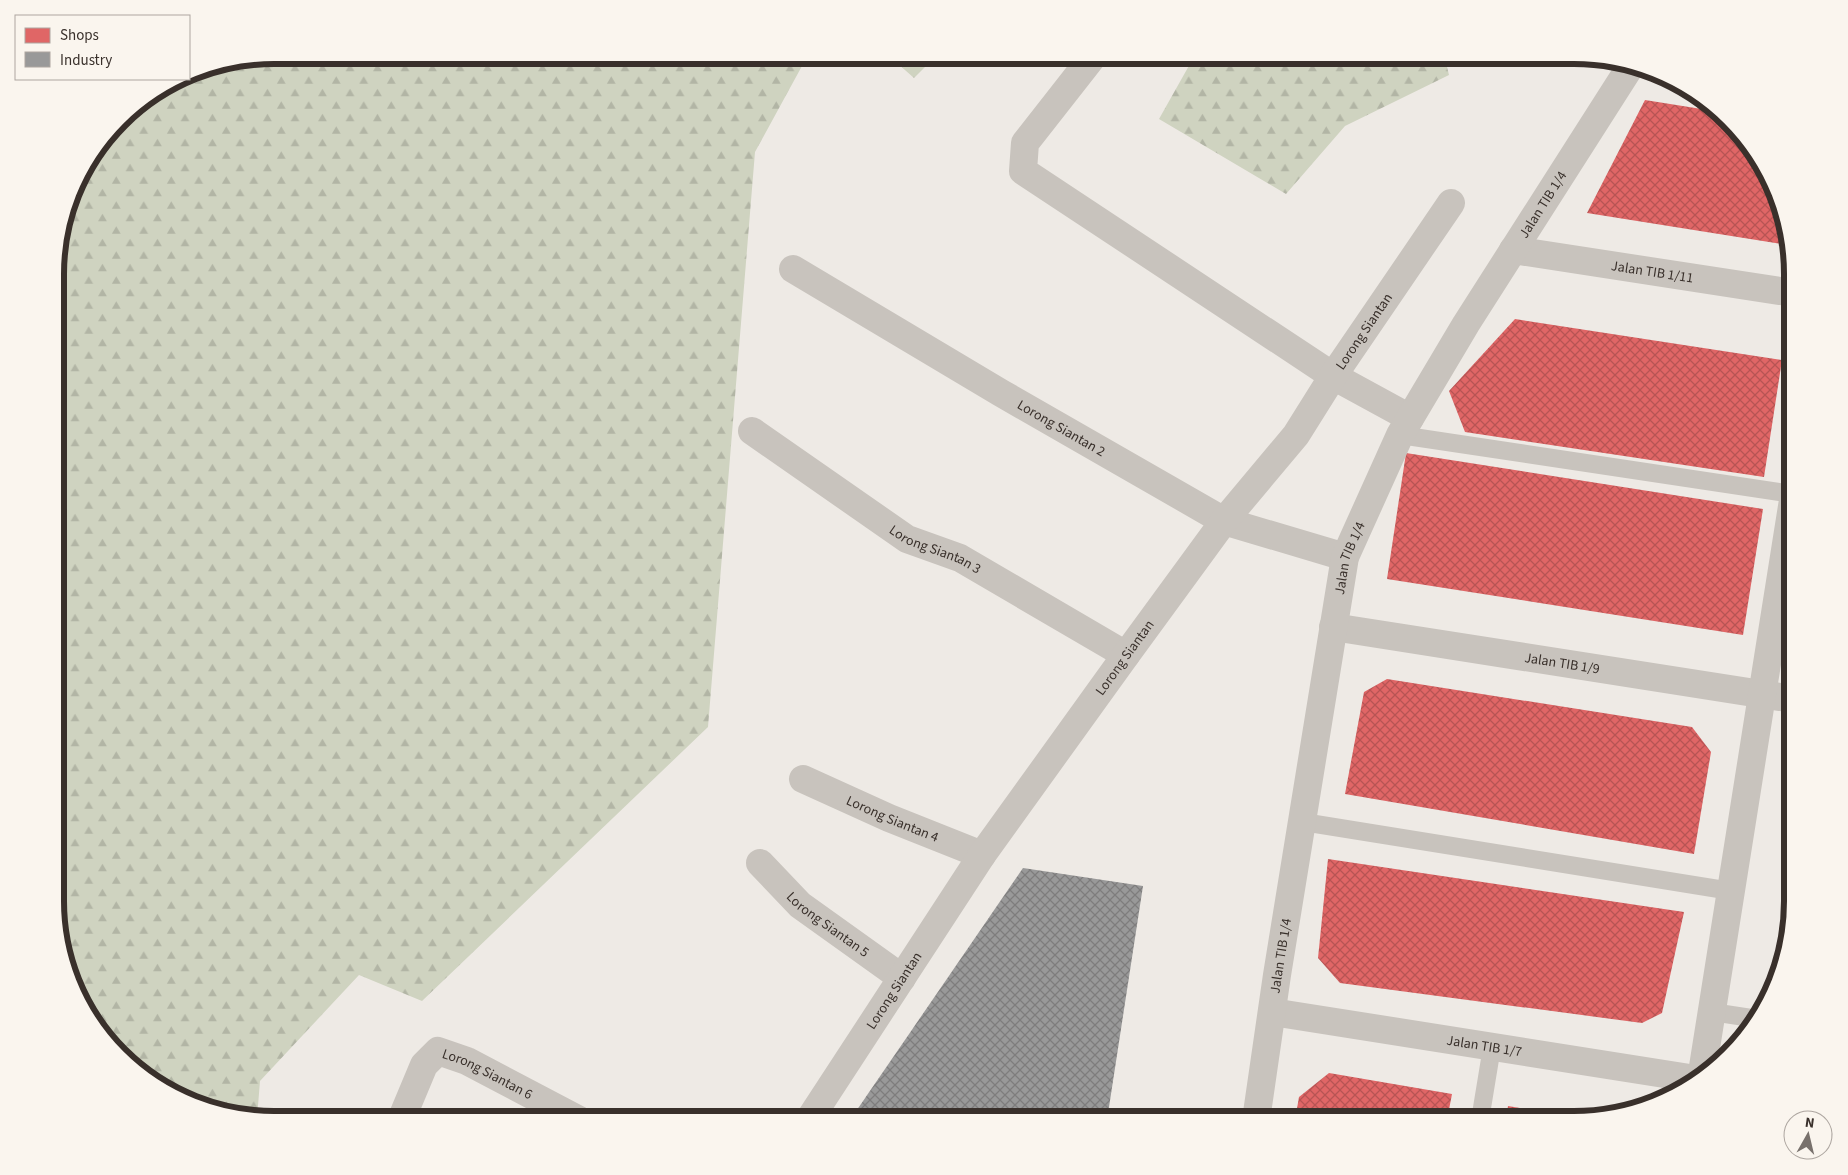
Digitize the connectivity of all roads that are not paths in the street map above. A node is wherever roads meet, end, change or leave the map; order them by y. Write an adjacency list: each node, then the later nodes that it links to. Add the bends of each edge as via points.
1 (1087, 64): 7 (street, via 1025,144 1022,171)
2 (1634, 73): 4 (street, Jalan TIB 1/4)
3 (1451, 203): 7 (street, Lorong Siantan)
4 (1514, 250): 6 (street, Jalan TIB 1/11); 8 (street, Jalan TIB 1/4)
5 (792, 269): 11 (street, Lorong Siantan 2)
6 (1784, 292)
7 (1333, 376): 8 (street); 11 (street, Lorong Siantan, via 1296,436)
8 (1405, 427): 10 (lane); 13 (street, Jalan TIB 1/4)
9 (752, 432): 15 (street, Lorong Siantan 3, via 907,538 960,558)
10 (1784, 493)
11 (1224, 521): 13 (street, Lorong Siantan 2); 15 (street, Lorong Siantan)
12 (1784, 552): 16 (street)
13 (1345, 557): 14 (street, Jalan TIB 1/4)
14 (1333, 627): 16 (street, Jalan TIB 1/9); 19 (street, Jalan TIB 1/4)
15 (1126, 655): 20 (street, Lorong Siantan)
16 (1762, 695): 17 (street, Jalan TIB 1/9); 22 (street)
17 (1784, 699)
18 (803, 779): 20 (street, Lorong Siantan 4)
19 (1302, 822): 22 (lane); 24 (street, Jalan TIB 1/4)
20 (982, 855): 23 (street, Lorong Siantan)
21 (760, 863): 23 (street, Lorong Siantan 5, via 800,905)
22 (1731, 891): 25 (street)
23 (902, 978): 32 (street, Lorong Siantan)
24 (1272, 1012): 27 (street, Jalan TIB 1/7); 33 (street, Jalan TIB 1/4)
25 (1712, 1012): 26 (lane); 28 (street)
26 (1749, 1018)
27 (1492, 1047): 29 (street, Jalan TIB 1/7); 34 (lane)
28 (1703, 1067)
29 (1688, 1078)
30 (405, 1111): 31 (street, Lorong Siantan 6, via 424,1064 438,1051 467,1061)
31 (562, 1111)
32 (815, 1111)
33 (1257, 1111)
34 (1481, 1111)

